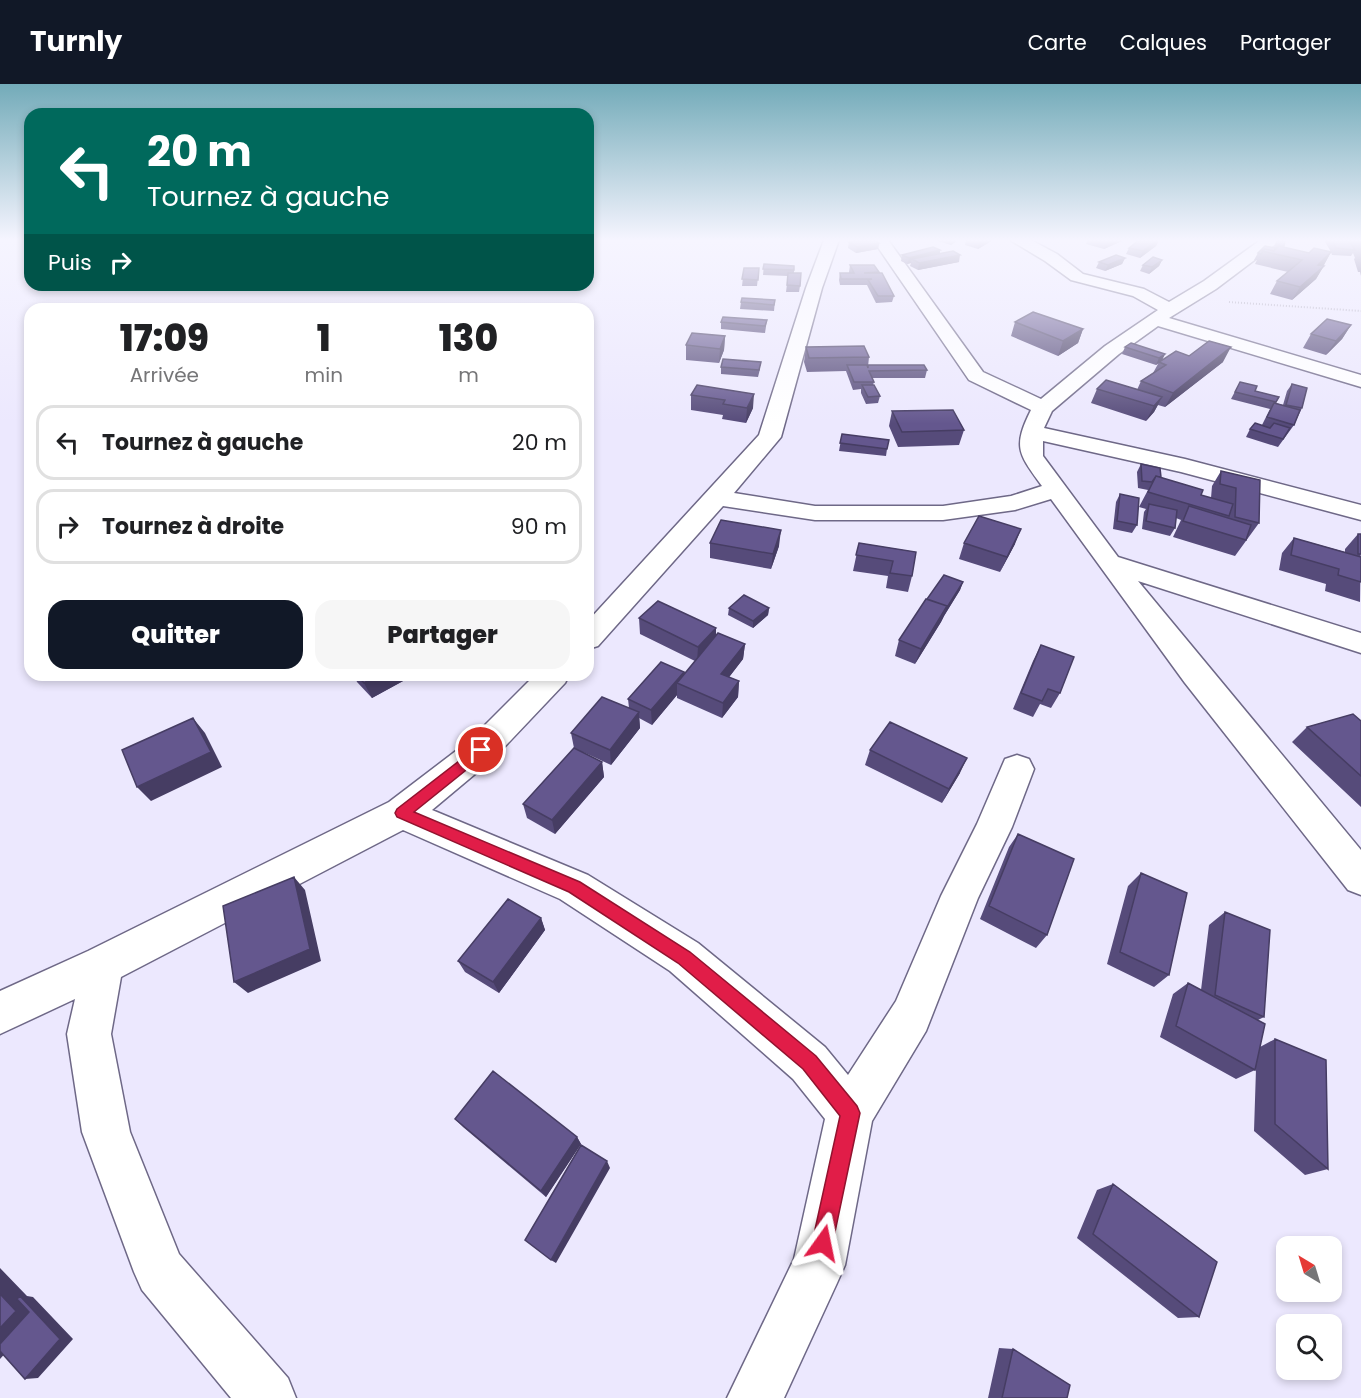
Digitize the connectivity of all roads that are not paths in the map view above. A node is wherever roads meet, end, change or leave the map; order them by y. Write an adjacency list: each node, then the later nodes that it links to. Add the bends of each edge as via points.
1 (810, 301): 10 (street, via 770,437)
2 (923, 301): 7 (street, via 976,376)
3 (1161, 301): 5 (street)
4 (1183, 301): 5 (street)
5 (1167, 311): 6 (street); 7 (street, via 1094,363)
6 (1361, 381)
7 (1043, 408): 8 (street)
8 (1031, 432): 9 (street, via 1032,456); 11 (street, via 1185,466)
9 (1057, 489): 10 (street, via 1015,503 943,513 815,513); 12 (street)
10 (717, 498): 13 (street)
11 (1361, 513)
12 (1109, 563): 14 (street); 18 (street)
13 (594, 632)
14 (1361, 643)
15 (548, 681): 17 (street, via 481,750)
16 (1017, 770): 21 (street, via 911,1016)
17 (402, 813): 19 (street); 21 (street, via 574,887 684,957 809,1063)
18 (1361, 878)
19 (103, 965): 20 (street); 22 (street, via 89,1034 106,1132 160,1272)
20 (0, 1013)
21 (850, 1113): 23 (street, via 819,1265)
22 (268, 1398)
23 (755, 1398)

